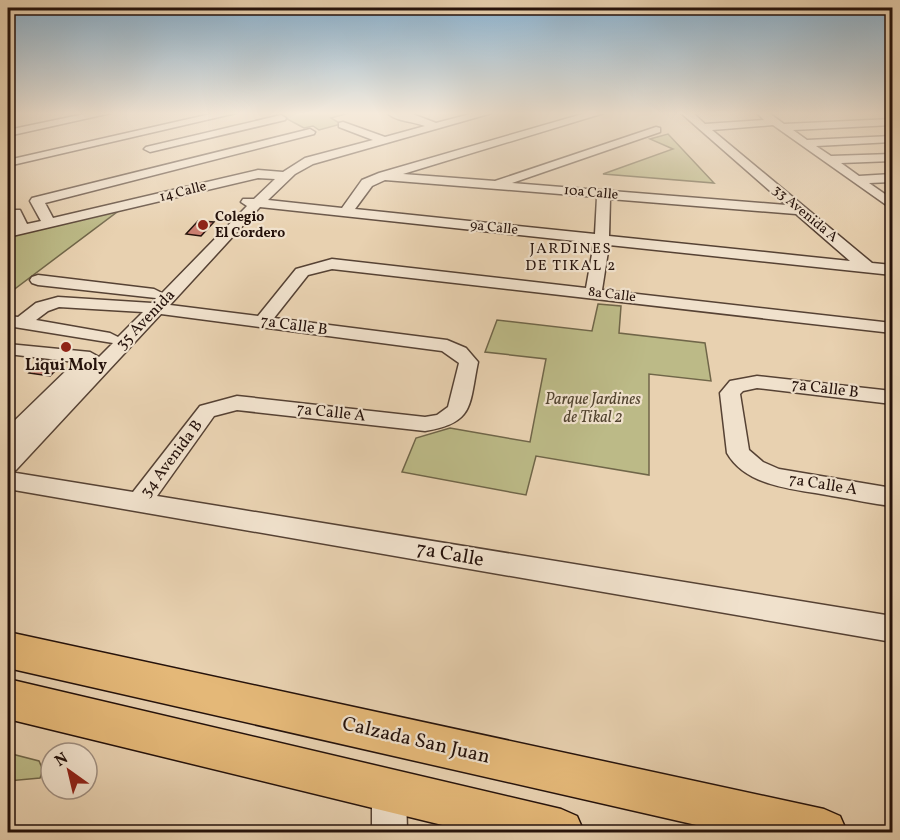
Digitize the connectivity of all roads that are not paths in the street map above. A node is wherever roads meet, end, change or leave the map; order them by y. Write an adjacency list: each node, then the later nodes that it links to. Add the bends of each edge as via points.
1 (57, 152): 10 (street)
2 (230, 152): 24 (street, via 37,201)
3 (338, 152): 12 (street, 14 Calle)
4 (465, 152): 13 (street)
5 (590, 152): 17 (street)
6 (733, 152): 21 (street, 33 Avenida A)
7 (818, 152): 9 (street)
8 (892, 157): 9 (street)
9 (830, 160): 15 (street)
10 (8, 163)
11 (196, 172): 16 (street)
12 (279, 176): 16 (street, 14 Calle, via 258,174); 19 (street, 35 Avenida)
13 (383, 176): 17 (street, 10a Calle); 22 (street, via 367,183)
14 (892, 178): 15 (street)
15 (857, 180): 20 (street)
16 (213, 185): 24 (street, 14 Calle)
17 (492, 185): 18 (street, 10a Calle)
18 (603, 194): 21 (street, 10a Calle); 27 (street)
19 (252, 203): 22 (street, 9a Calle); 31 (street, 35 Avenida)
20 (891, 203)
21 (800, 210): 28 (street, 33 Avenida A)
22 (346, 212): 27 (street, 9a Calle)
23 (15, 213): 25 (street)
24 (49, 223): 25 (street, 14 Calle)
25 (22, 230): 26 (street, 14 Calle)
26 (8, 233)
27 (602, 240): 28 (street, 9a Calle); 30 (street)
28 (884, 270)
29 (38, 280): 31 (street)
30 (593, 293): 32 (street, 8a Calle, via 332,264 302,272); 34 (street, 8a Calle)
31 (151, 303): 32 (street, 7a Calle B); 33 (street, via 57,302); 35 (street, 35 Avenida); 42 (street, 35 Avenida)
32 (263, 321): 40 (street, 7a Calle B, via 447,346 459,352 468,362 458,410 443,421)
33 (15, 322): 35 (street)
34 (892, 328)
35 (110, 338): 37 (street, 35 Avenida)
36 (8, 349): 37 (street)
37 (90, 358): 41 (street, 35 Avenida)
38 (892, 397): 43 (street, 7a Calle B, via 757,382 737,386 730,393 738,453)
39 (237, 403): 40 (street, 7a Calle A); 46 (street, 34 Avenida B, via 207,411)
40 (425, 424)
41 (8, 439)
42 (8, 464)
43 (755, 468): 45 (street, 7a Calle A, via 775,477)
44 (8, 480): 46 (street, 7a Calle)
45 (892, 497)
46 (139, 502): 47 (street, 7a Calle)
47 (892, 629)
48 (8, 650): 52 (main road, Calzada San Juan)
49 (8, 699): 50 (main road)
50 (389, 812): 51 (main road)
51 (561, 832)
52 (824, 832)

